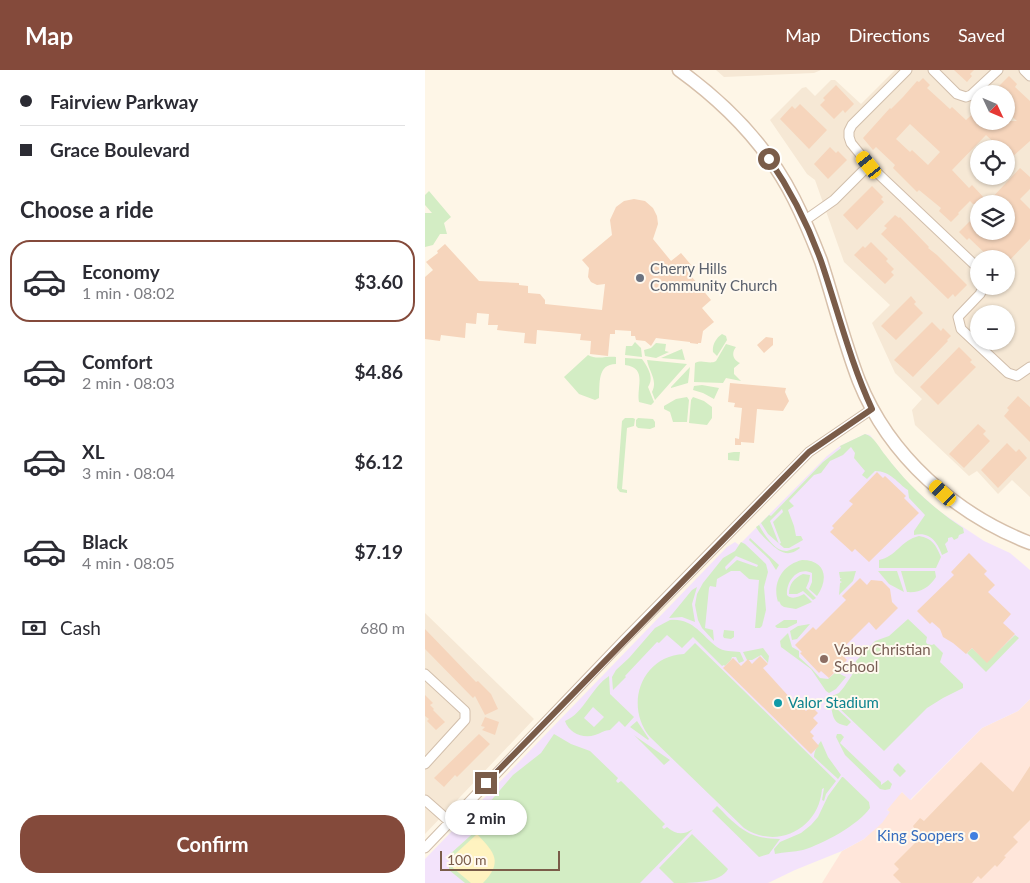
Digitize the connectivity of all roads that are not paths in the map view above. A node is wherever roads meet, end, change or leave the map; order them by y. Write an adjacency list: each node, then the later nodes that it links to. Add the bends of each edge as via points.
1 (679, 70): 8 (main road, via 713,97 752,136 783,180)
2 (907, 70): 7 (street, via 849,131 851,143)
3 (933, 70): 4 (street, via 965,98)
4 (998, 70)
5 (1024, 70): 6 (street)
6 (1030, 76)
7 (869, 165): 8 (street, via 834,200); 9 (street)
8 (804, 221): 12 (main road, via 859,381)
9 (970, 261)
10 (979, 295): 11 (street, via 958,317 961,329 1013,376)
11 (1030, 367)
12 (872, 409): 13 (main road, via 905,455 943,493 994,526); 17 (street, via 809,452)
13 (1030, 543)
14 (425, 674): 15 (street, via 465,711 465,720)
15 (425, 764)
16 (425, 800): 17 (street)
17 (449, 822): 18 (street)
18 (425, 848)

